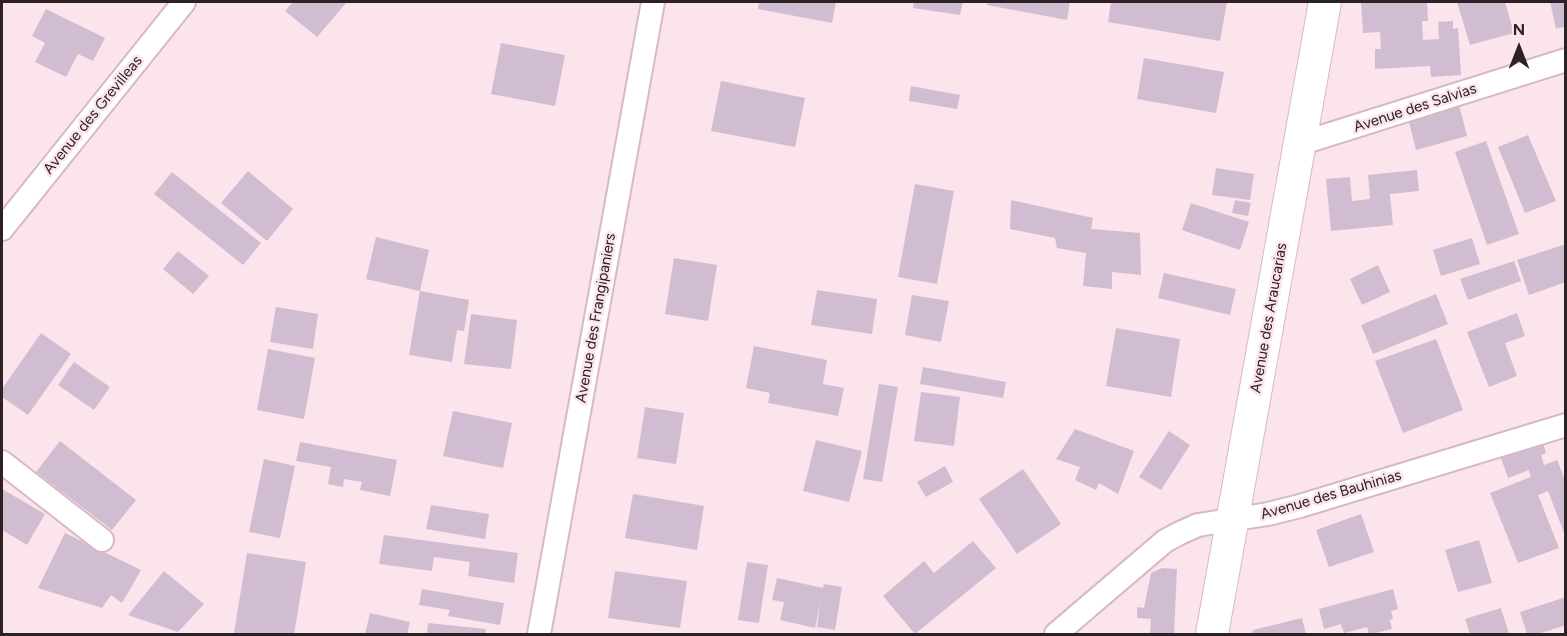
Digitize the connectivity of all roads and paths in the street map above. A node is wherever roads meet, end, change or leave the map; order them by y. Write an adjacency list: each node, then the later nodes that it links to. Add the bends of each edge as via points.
1 (184, 2): 6 (street, Avenue des Grevilleas)
2 (653, 2): 11 (street, Avenue des Frangipaniers)
3 (1325, 2): 5 (street, Avenue des Araucarias)
4 (1566, 60): 5 (street, Avenue des Salvias)
5 (1299, 144): 9 (street, Avenue des Araucarias)
6 (2, 229)
7 (1566, 424): 9 (street, Avenue des Bauhinias, via 1300,506)
8 (2, 462): 10 (street)
9 (1234, 519): 12 (street, Avenue des Bauhinias, via 1198,525 1166,541); 13 (street, Avenue des Araucarias)
10 (102, 540)
11 (539, 634)
12 (1056, 634)
13 (1212, 634)

